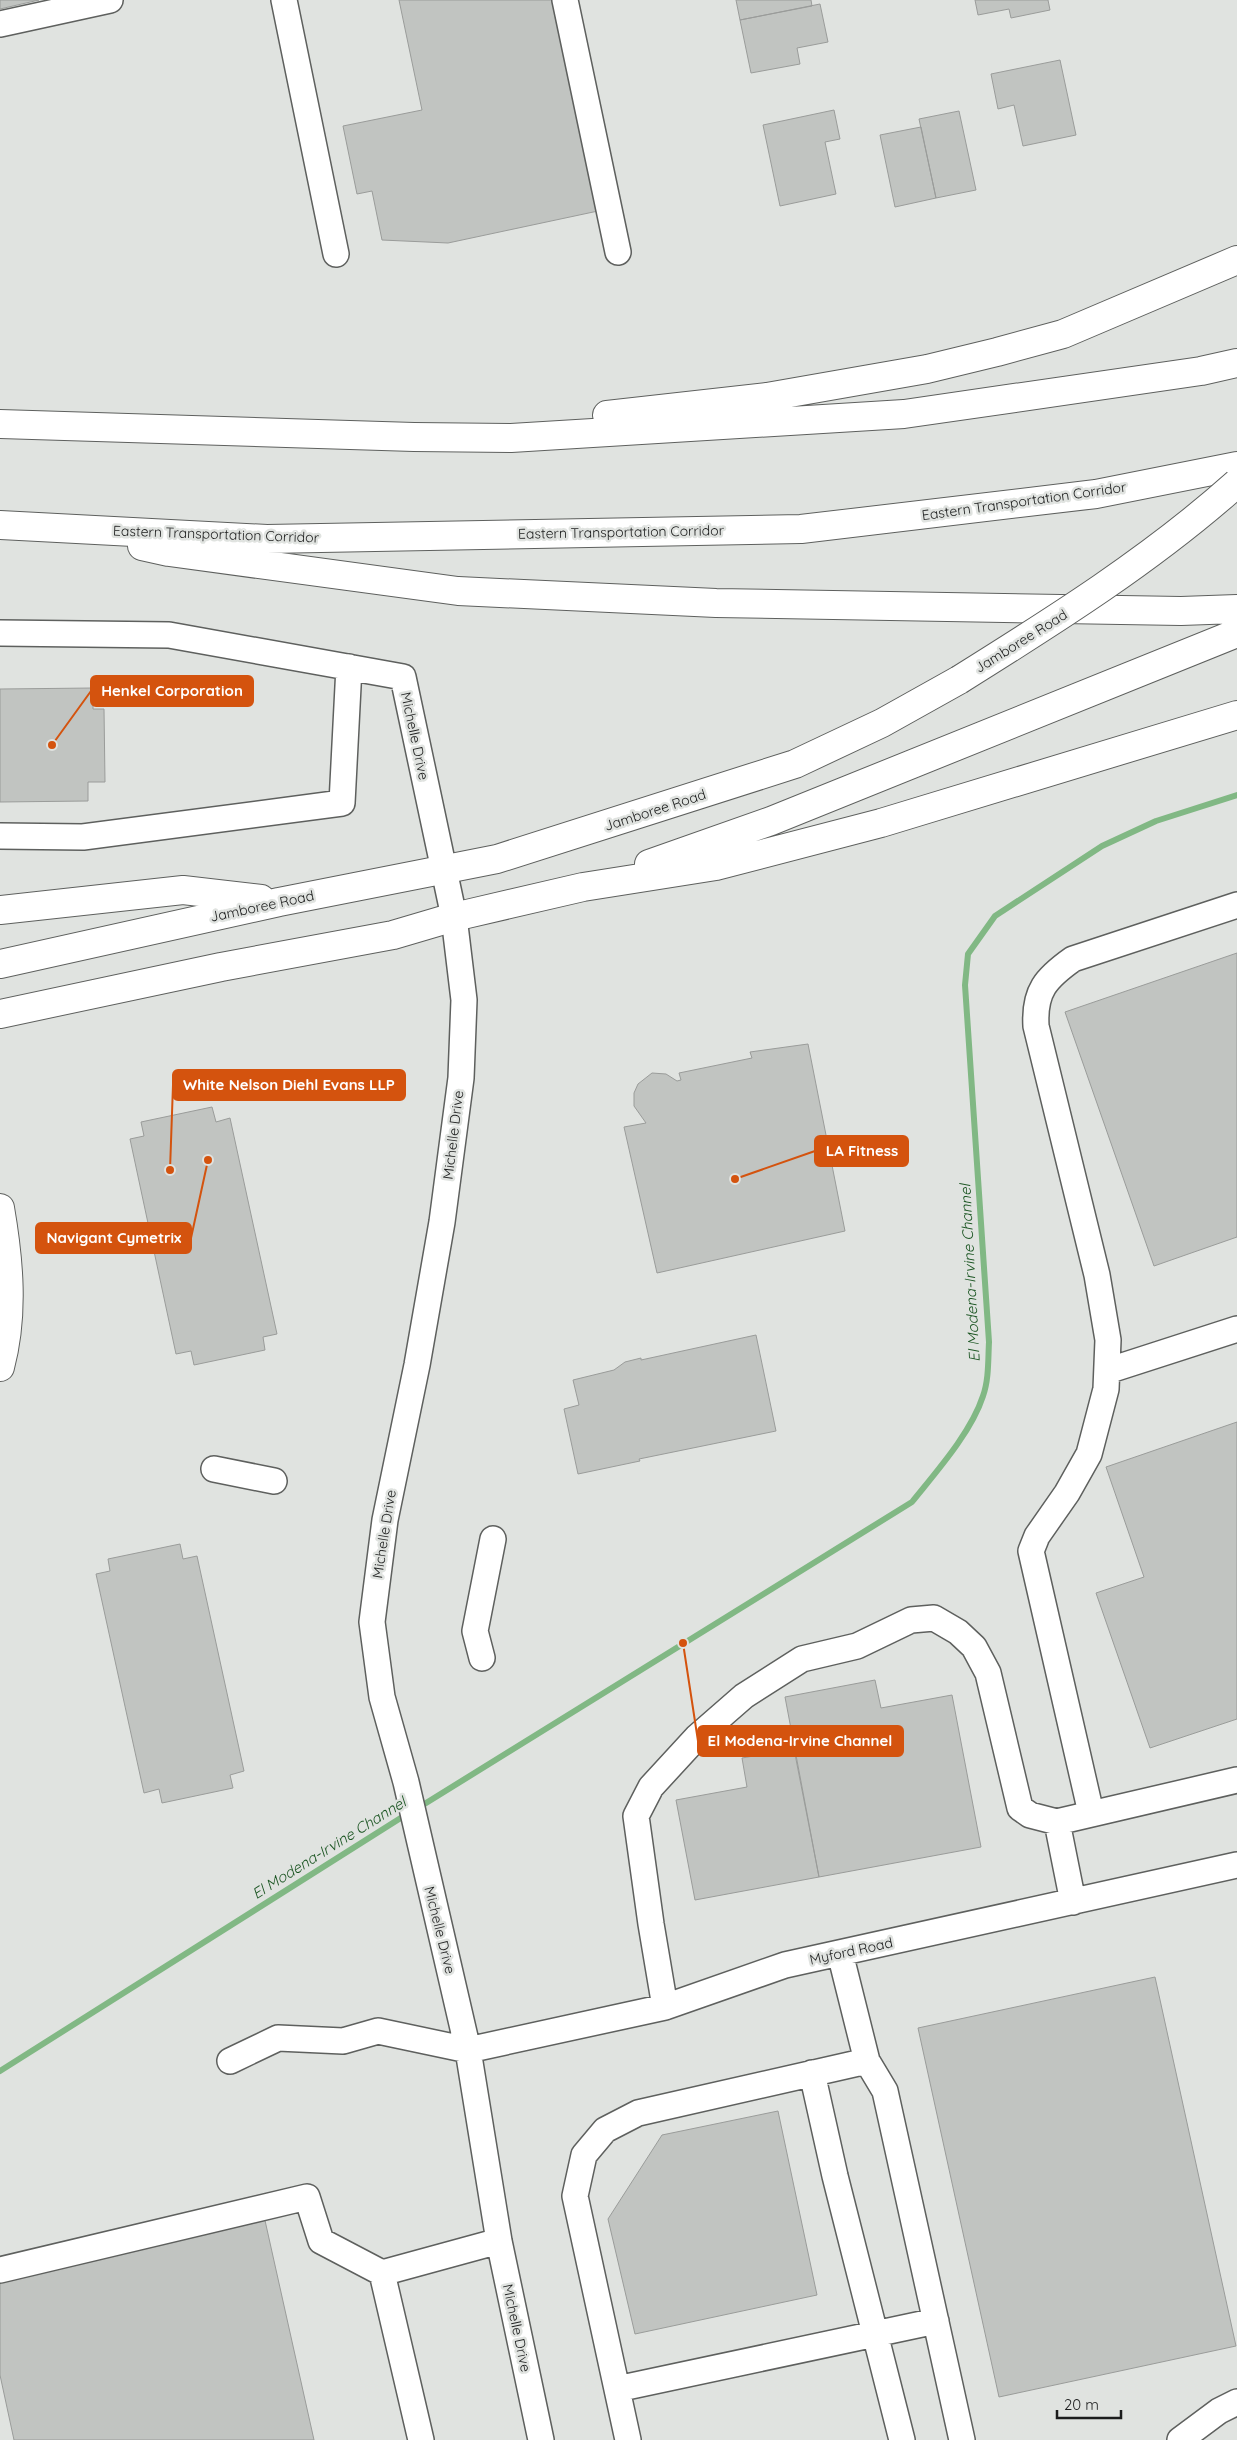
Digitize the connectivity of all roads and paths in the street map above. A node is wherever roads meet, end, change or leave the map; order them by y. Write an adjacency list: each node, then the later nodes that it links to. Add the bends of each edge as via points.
1 (110, 0): 4 (street)
2 (284, 0): 6 (street)
3 (565, 0): 5 (street)
4 (0, 24)
5 (618, 252)
6 (336, 254)
7 (1237, 260): 10 (highway, via 1063,334 927,369 767,397)
8 (1237, 363): 10 (highway, via 904,414 511,438)
9 (0, 424): 10 (highway)
10 (414, 438)
11 (1237, 466): 14 (highway, Eastern Transportation Corridor, via 1096,494 801,529 267,539)
12 (1237, 483): 21 (highway, Jamboree Road, bridge, via 1081,603 959,680 882,723 795,764 497,859)
13 (0, 525): 14 (highway, Eastern Transportation Corridor)
14 (65, 528): 15 (highway, via 169,552 458,591 725,603 1181,611)
15 (1237, 609)
16 (0, 633): 18 (street, via 169,635)
17 (1237, 633): 22 (highway, via 771,822)
18 (349, 667): 20 (street, via 342,803 83,837); 21 (street, Michelle Drive, via 403,677)
19 (1237, 714): 22 (highway, via 863,828 716,866)
20 (0, 836)
21 (444, 869): 23 (highway, Jamboree Road); 26 (street, Michelle Drive)
22 (583, 887): 26 (highway)
23 (280, 902): 25 (highway, via 183,890); 27 (highway, Jamboree Road)
24 (1237, 905): 32 (street, via 1073,959 1051,974 1041,988 1035,1011 1036,1026 1097,1275 1108,1340)
25 (0, 910)
26 (454, 917): 28 (highway, via 393,936 221,967); 44 (street, Michelle Drive, via 464,1000 461,1078 442,1222 417,1365 384,1520 372,1622 382,1697 406,1782)
27 (0, 964)
28 (0, 1014)
29 (0, 1208): 31 (highway, via 8,1256 8,1304)
30 (1237, 1329): 32 (street)
31 (0, 1367)
32 (1107, 1371): 38 (street, via 1106,1389 1089,1454 1037,1536 1031,1551)
33 (214, 1469): 34 (street)
34 (274, 1481)
35 (493, 1539): 36 (street, via 475,1631)
36 (482, 1658)
37 (1237, 1780): 38 (street)
38 (1091, 1813): 39 (street)
39 (1057, 1822): 41 (street); 43 (street, via 1030,1815 1020,1808 988,1672 974,1647 958,1632 934,1618 911,1620 857,1646 802,1660 744,1696 697,1737 651,1787 636,1816)
40 (1237, 1865): 41 (street, Myford Road)
41 (1073, 1902): 42 (street, Myford Road)
42 (840, 1953): 43 (street, Myford Road, via 786,1965); 46 (street)
43 (665, 2007): 44 (street, Myford Road)
44 (468, 2050): 45 (street, via 378,2031 343,2041 278,2038); 48 (street, Michelle Drive)
45 (230, 2061)
46 (867, 2061): 47 (street); 51 (street, via 885,2092)
47 (812, 2073): 52 (street, via 834,2176); 53 (street, via 638,2113 606,2130 584,2155 575,2196)
48 (499, 2241): 50 (street); 56 (street, Michelle Drive)
49 (0, 2270): 50 (street, via 307,2197 321,2241)
50 (382, 2273): 55 (street)
51 (936, 2321): 52 (street); 59 (street)
52 (876, 2334): 53 (street); 58 (street)
53 (617, 2389): 57 (street)
54 (1237, 2402): 60 (street)
55 (421, 2440)
56 (541, 2440)
57 (628, 2440)
58 (902, 2440)
59 (962, 2440)
60 (1180, 2440)

